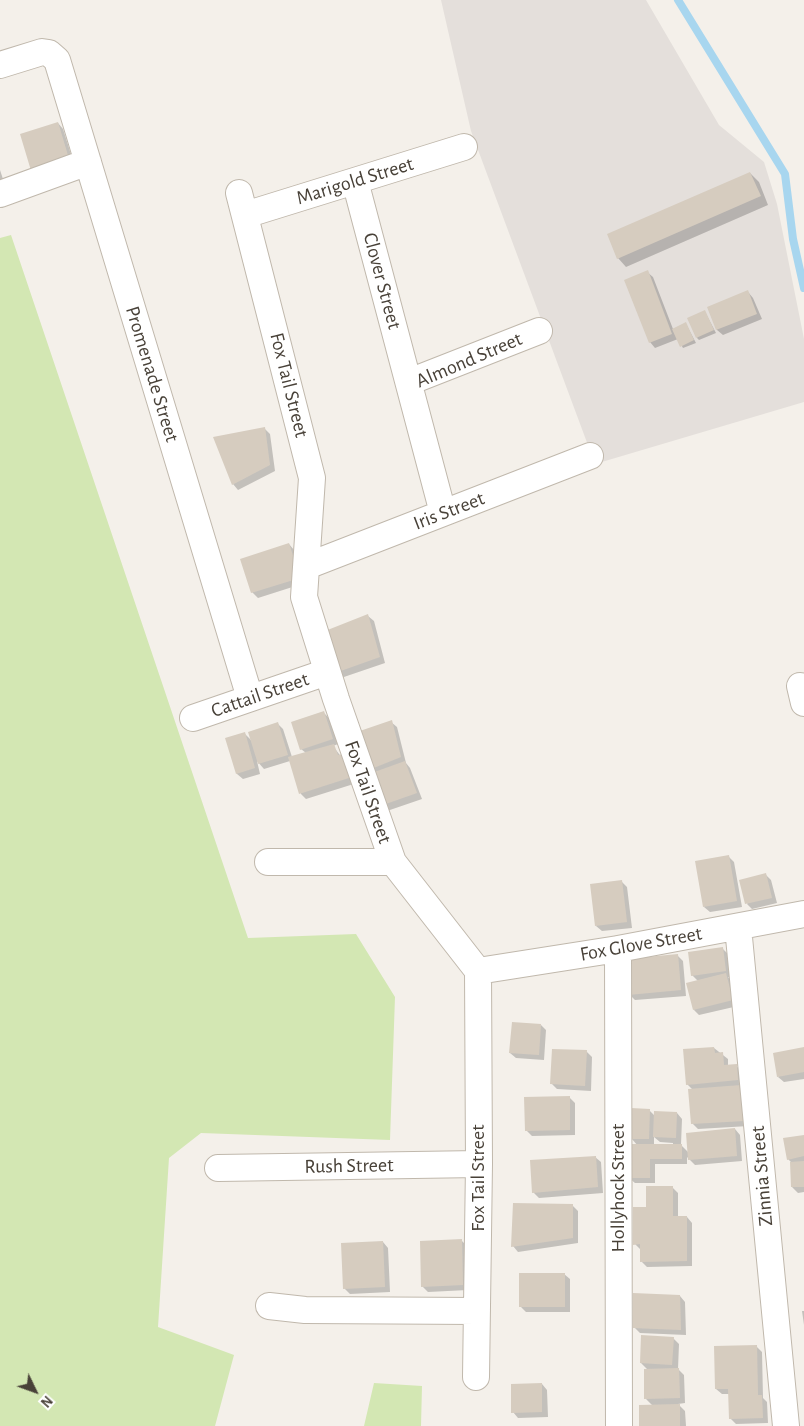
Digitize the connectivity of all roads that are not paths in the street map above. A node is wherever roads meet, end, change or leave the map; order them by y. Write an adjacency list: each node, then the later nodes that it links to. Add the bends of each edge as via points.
1 (0, 65): 3 (street, Promenade Street, via 37,52 49,53 57,60)
2 (464, 147): 4 (street, Marigold Street)
3 (88, 162): 5 (street); 13 (street, Promenade Street)
4 (355, 181): 6 (street, Marigold Street); 8 (street, Clover Street)
5 (0, 194)
6 (242, 204): 11 (street, Fox Tail Street, via 312,478)
7 (539, 331): 8 (street, Almond Street)
8 (409, 382): 10 (street, Almond Street)
9 (590, 456): 10 (street, Iris Street)
10 (443, 513): 11 (street, Iris Street)
11 (307, 566): 12 (street, Fox Tail Street, via 304,597)
12 (327, 672): 13 (street, Cattail Street); 16 (street, Fox Tail Street)
13 (250, 698): 14 (street, Cattail Street)
14 (192, 718)
15 (268, 862): 16 (street)
16 (393, 862): 20 (street, Fox Tail Street)
17 (804, 914): 18 (street, Fox Glove Street)
18 (738, 927): 19 (street, Fox Glove Street); 27 (street, Zinnia Street)
19 (618, 949): 20 (street, Fox Glove Street); 26 (street, Hollyhock Street)
20 (478, 971): 21 (street, Fox Tail Street)
21 (479, 1164): 22 (street, Rush Street); 24 (street, Fox Tail Street)
22 (218, 1168)
23 (269, 1306): 24 (street, via 305,1310)
24 (478, 1311): 25 (street, Fox Tail Street)
25 (476, 1377)
26 (619, 1426)
27 (786, 1426)

